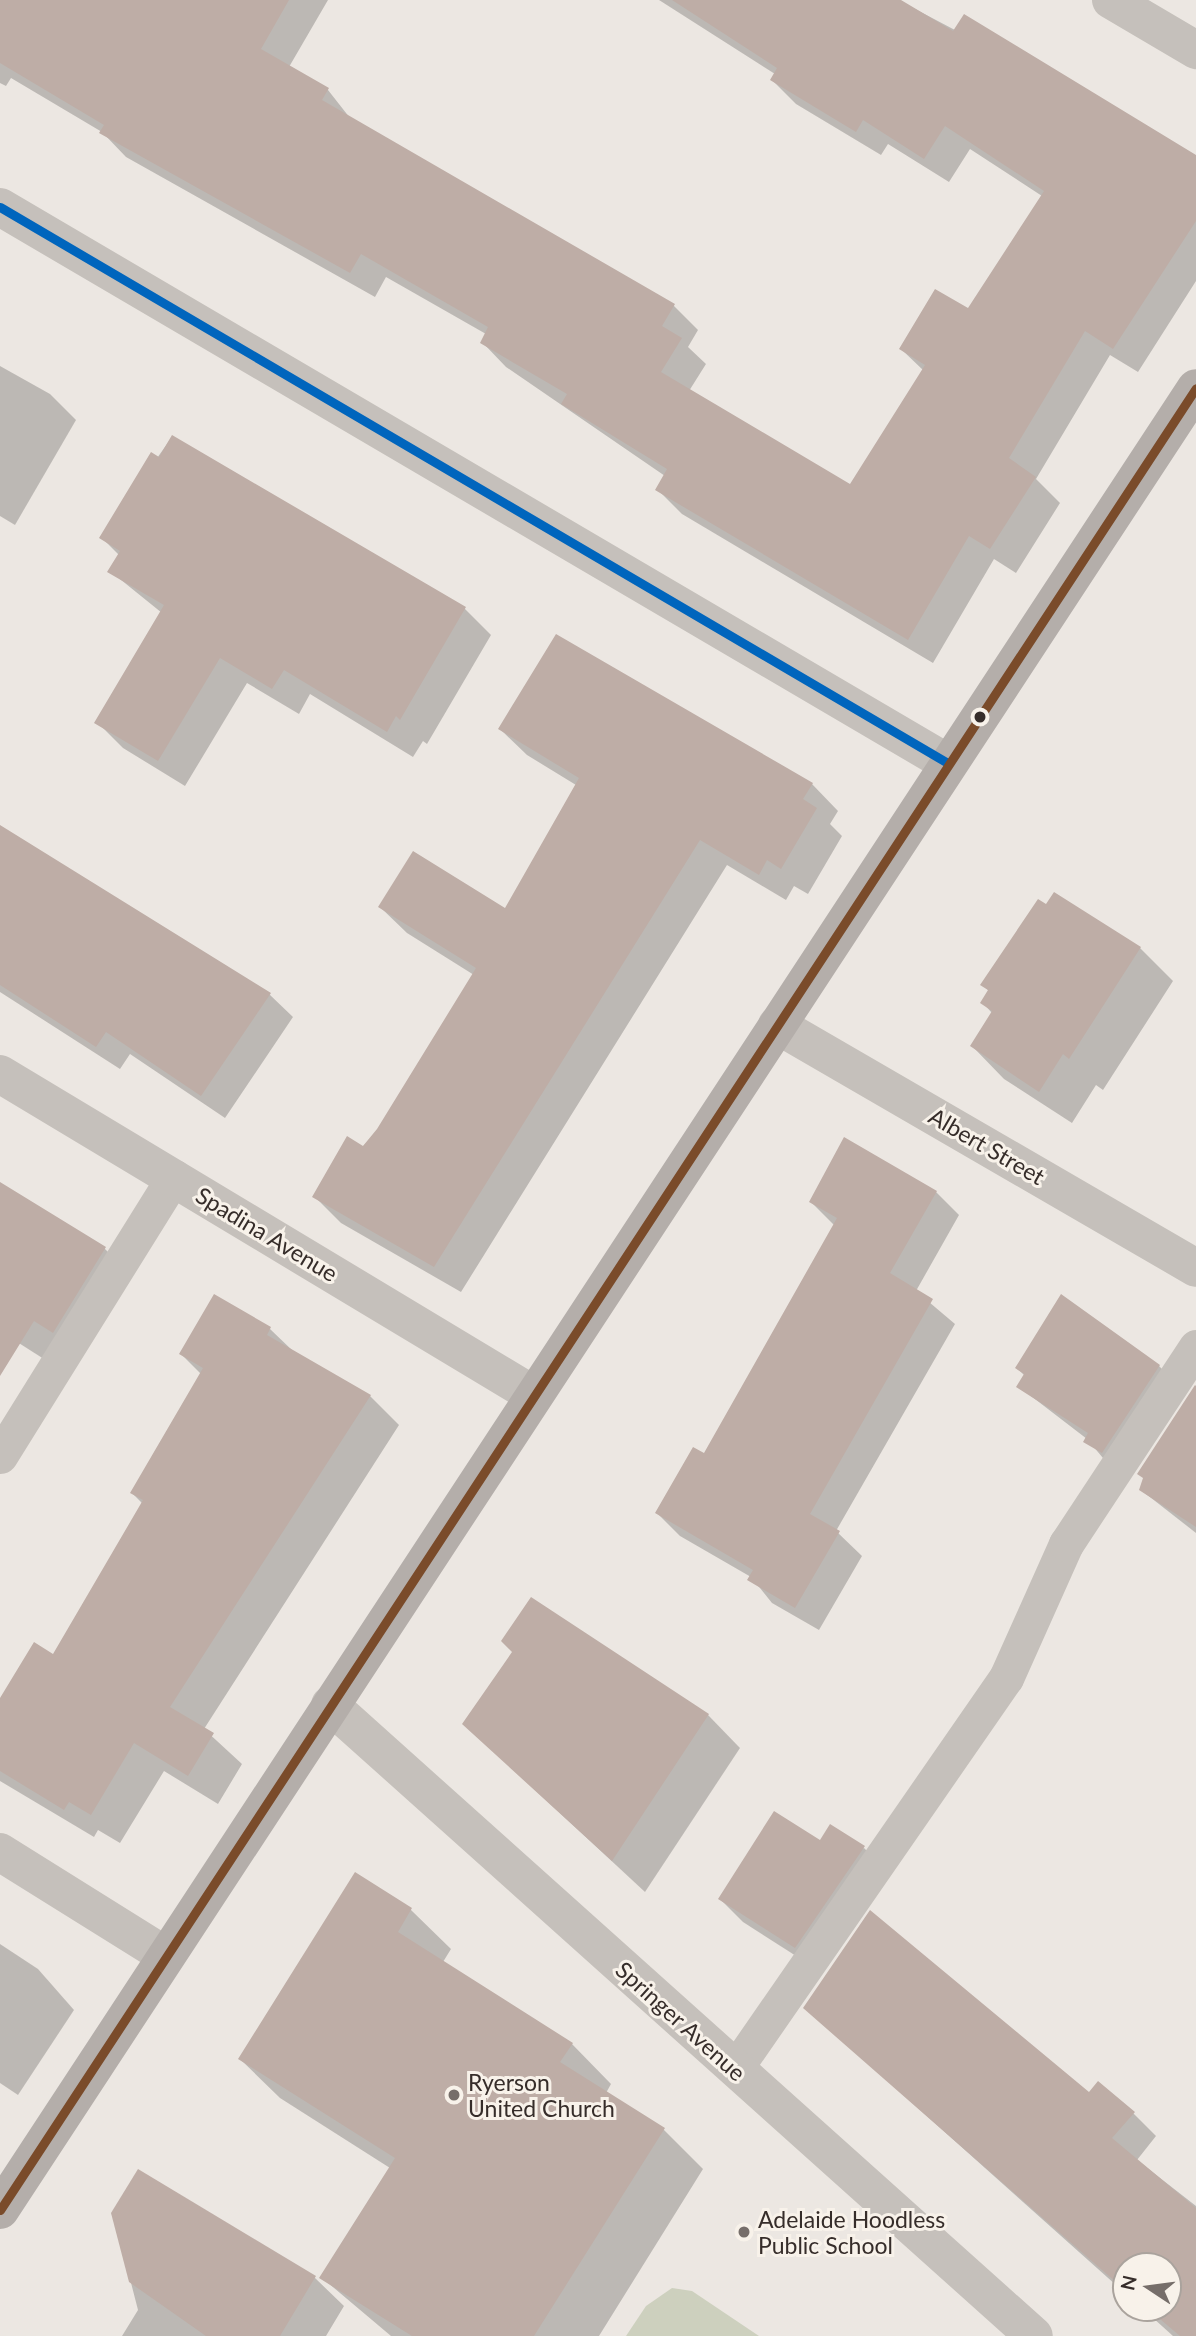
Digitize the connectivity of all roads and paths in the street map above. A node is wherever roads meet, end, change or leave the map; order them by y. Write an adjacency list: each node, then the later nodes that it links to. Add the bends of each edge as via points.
1 (1111, 0): 2 (street)
2 (1196, 50)
3 (0, 206): 5 (street)
4 (1193, 400): 5 (main road)
5 (946, 762): 6 (main road)
6 (777, 1025): 9 (street, Albert Street); 11 (main road)
7 (0, 1074): 8 (street, Spadina Avenue)
8 (174, 1177): 11 (street, Spadina Avenue); 12 (lane)
9 (1196, 1268)
10 (1196, 1347): 16 (lane, via 1066,1544 1006,1678)
11 (534, 1395): 13 (main road)
12 (0, 1456)
13 (330, 1704): 15 (main road); 16 (street, Springer Avenue)
14 (0, 1852): 15 (street)
15 (163, 1954): 17 (main road)
16 (734, 2069): 18 (street, Springer Avenue)
17 (0, 2210)
18 (1034, 2336)

